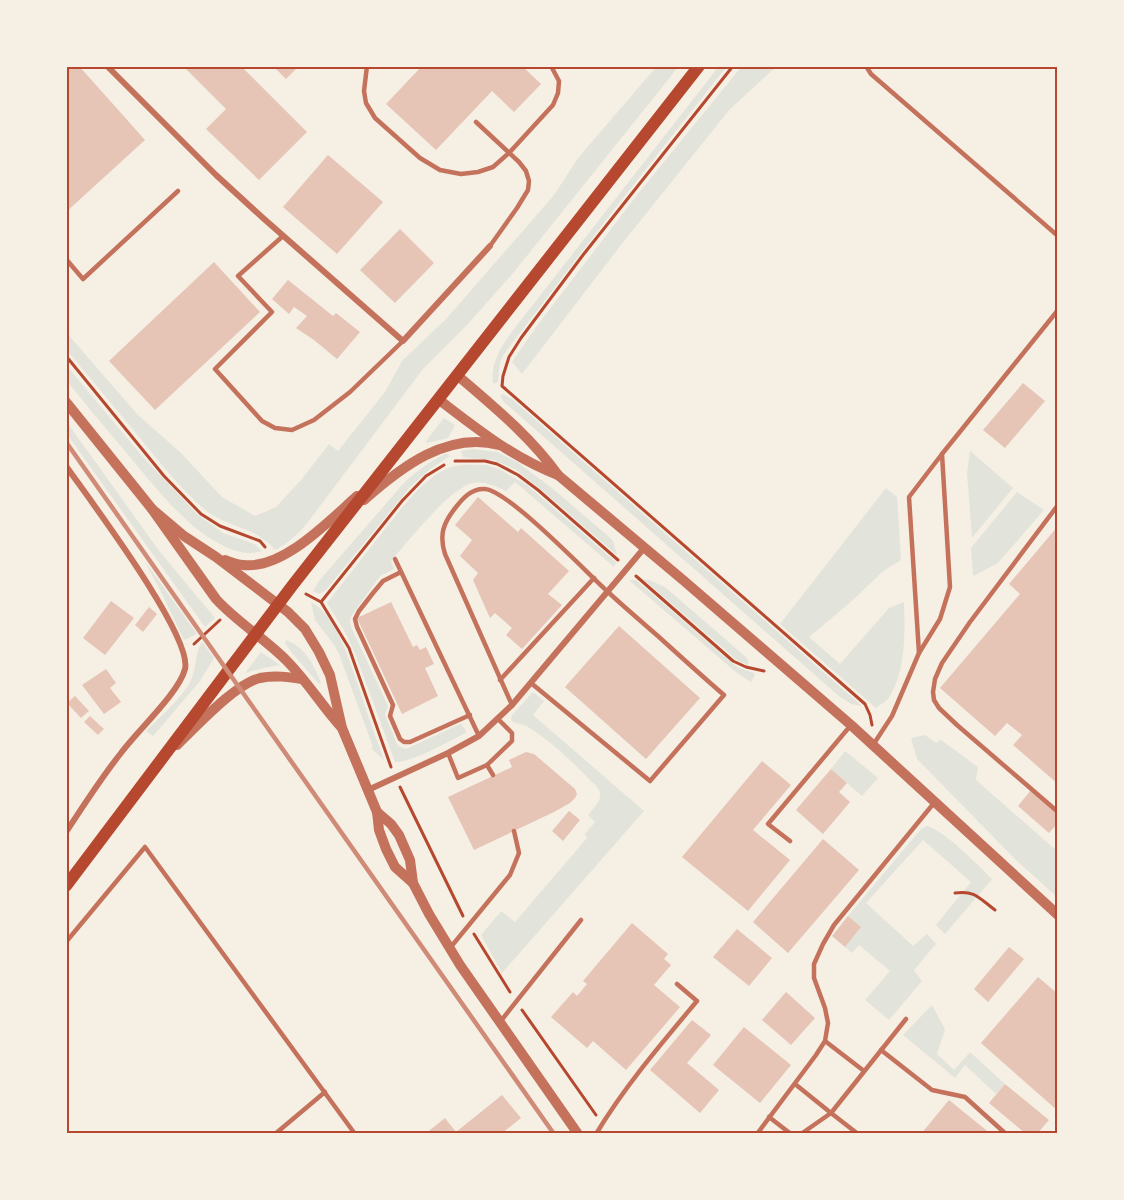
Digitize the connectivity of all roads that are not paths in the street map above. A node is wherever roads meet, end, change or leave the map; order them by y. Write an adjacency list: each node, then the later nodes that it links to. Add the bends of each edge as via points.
1 (107, 66): 9 (street, via 207,167)
2 (367, 66): 7 (lane, via 366,103 375,118 420,158 440,170 461,174 493,167)
3 (551, 66): 7 (lane, via 559,81 553,105)
4 (699, 66): 15 (main road)
5 (866, 66): 10 (lane)
6 (476, 122): 7 (lane)
7 (509, 153): 11 (lane, via 526,171 528,190)
8 (178, 191): 12 (lane, via 83,279)
9 (283, 236): 14 (street); 14 (lane, via 238,276 272,312 214,369 262,421 274,428 292,430 314,420)
10 (1058, 236)
11 (490, 246): 14 (street)
12 (66, 260)
13 (1058, 310): 19 (lane)
14 (403, 341)
15 (457, 375): 16 (main road); 21 (street, via 525,436)
16 (438, 399): 18 (street); 22 (main road)
17 (66, 402): 24 (street)
18 (499, 445): 21 (street); 25 (street, via 465,443 435,450 392,477)
19 (942, 454): 34 (lane, via 950,587 940,619); 34 (lane, via 909,497)
20 (66, 466): 54 (street, via 151,589 185,654 184,671 172,693 121,752)
21 (558, 475): 26 (street)
22 (370, 486): 25 (main road); 27 (street, via 285,555 249,566)
23 (1058, 505): 52 (lane, via 942,663 933,692 945,714)
24 (152, 509): 27 (street); 33 (street, via 216,599)
25 (348, 514): 32 (main road)
26 (645, 547): 31 (street); 41 (street)
27 (216, 557): 32 (street)
28 (395, 560): 29 (lane)
29 (401, 572): 39 (lane); 39 (lane, via 383,581 355,620 393,705 390,716 400,739 410,742)
30 (594, 578): 31 (lane); 36 (lane); 36 (lane, via 494,490 476,490 467,495 446,520 442,544)
31 (608, 592): 37 (street); 37 (lane, via 724,695 680,747 650,781)
32 (278, 604): 33 (main road); 42 (street, via 305,629 326,664)
33 (255, 634): 35 (street); 45 (main road)
34 (919, 653): 44 (lane, via 892,716)
35 (302, 679): 42 (street); 45 (street, via 271,676 240,687)
36 (500, 680): 38 (lane)
37 (531, 682): 38 (street)
38 (512, 705): 40 (street)
39 (470, 715): 43 (lane)
40 (498, 719): 43 (street); 47 (lane, via 512,733 512,741)
41 (851, 725): 44 (street); 55 (lane, via 768,824)
42 (342, 728): 49 (street)
43 (479, 736): 46 (street)
44 (873, 745): 50 (street)
45 (167, 753): 57 (main road)
46 (448, 753): 47 (lane, via 458,778); 49 (street)
47 (487, 765): 48 (lane)
48 (493, 775)
49 (368, 790): 51 (street)
50 (934, 803): 58 (street); 65 (lane, via 822,944 814,964 814,978 828,1023)
51 (377, 812): 56 (street, via 390,858); 56 (street, via 401,840 410,860)
52 (1058, 812)
53 (514, 831): 61 (lane, via 519,853 510,875)
54 (66, 832)
55 (790, 841)
56 (413, 883): 61 (street)
57 (66, 886)
58 (1058, 915)
59 (581, 920): 64 (lane)
60 (66, 942): 69 (lane, via 145,847)
61 (450, 948): 64 (street)
62 (677, 984): 75 (lane, via 697,1000 638,1071)
63 (906, 1019): 66 (lane)
64 (500, 1022): 74 (street)
65 (825, 1041): 67 (lane); 68 (lane)
66 (881, 1050): 67 (lane); 80 (lane, via 932,1089 965,1097)
67 (864, 1071): 70 (lane)
68 (795, 1084): 70 (lane); 71 (lane)
69 (325, 1092): 72 (lane); 73 (lane)
70 (831, 1113): 78 (lane); 79 (lane)
71 (770, 1117): 76 (lane); 77 (lane)
72 (275, 1134)
73 (355, 1134)
74 (578, 1134)
75 (596, 1134)
76 (757, 1134)
77 (791, 1134)
78 (801, 1134)
79 (858, 1134)
80 (1006, 1134)

